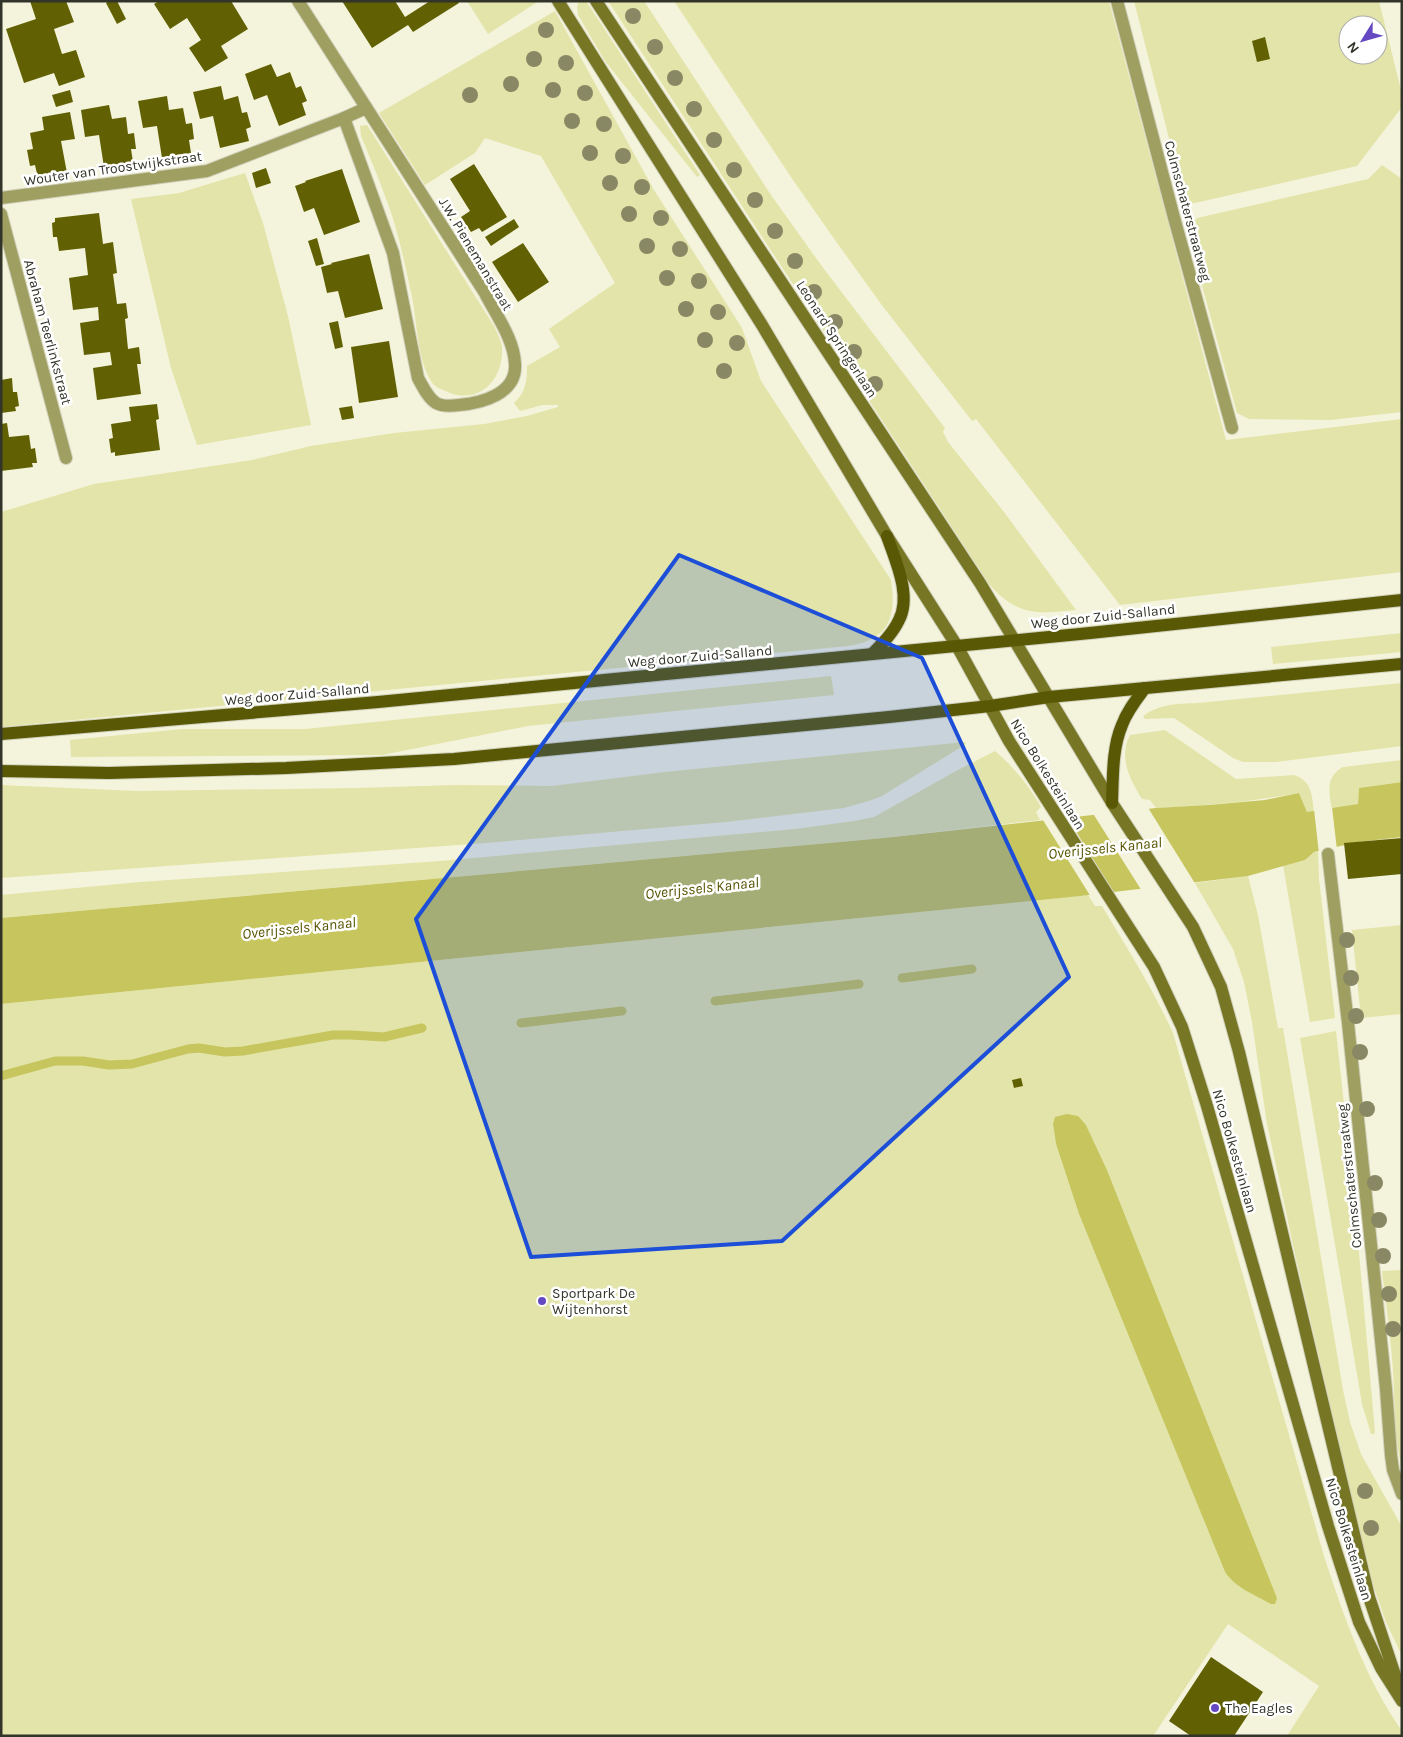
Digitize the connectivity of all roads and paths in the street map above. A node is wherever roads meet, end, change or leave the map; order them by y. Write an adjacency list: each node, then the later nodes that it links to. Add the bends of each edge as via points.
1 (298, 1): 5 (street, J.W. Pienemanstraat)
2 (558, 1): 11 (street, via 762,325)
3 (596, 1): 13 (street, Leonard Springerlaan, via 980,583)
4 (1117, 1): 9 (street, Colmschaterstraatweg)
5 (366, 108): 6 (street, Wouter van Troostwijkstraat); 6 (street, J.W. Pienemanstraat, via 485,293 512,348 516,365 512,379 490,399 449,406 437,404 418,378 393,253)
6 (344, 118): 7 (street, Wouter van Troostwijkstraat, via 207,171)
7 (1, 198)
8 (1, 214): 10 (street, Abraham Teerlinkstraat)
9 (1232, 428)
10 (66, 458)
11 (887, 536): 14 (street); 15 (main road, via 903,587 903,606 900,619 888,638)
12 (1402, 600): 13 (main road, Weg door Zuid-Salland)
13 (1014, 640): 14 (main road, Weg door Zuid-Salland); 18 (street, Leonard Springerlaan)
14 (957, 646): 15 (main road, Weg door Zuid-Salland); 19 (street, Nico Bolkesteinlaan)
15 (872, 654): 20 (main road, Weg door Zuid-Salland, via 378,702)
16 (1402, 664): 17 (main road)
17 (1145, 688): 18 (main road); 22 (main road, via 1120,727)
18 (1049, 696): 19 (main road); 22 (street, Nico Bolkesteinlaan)
19 (990, 706): 21 (main road, via 454,759 109,773); 26 (street, Nico Bolkesteinlaan, via 1009,741 1154,967 1182,1027 1359,1622 1381,1668)
20 (1, 734)
21 (1, 771)
22 (1112, 802): 25 (street, Nico Bolkesteinlaan, via 1200,941 1223,996 1369,1597)
23 (1328, 854): 24 (street, Colmschaterstraatweg, via 1391,1456)
24 (1402, 1494)
25 (1402, 1697)
26 (1402, 1701)

